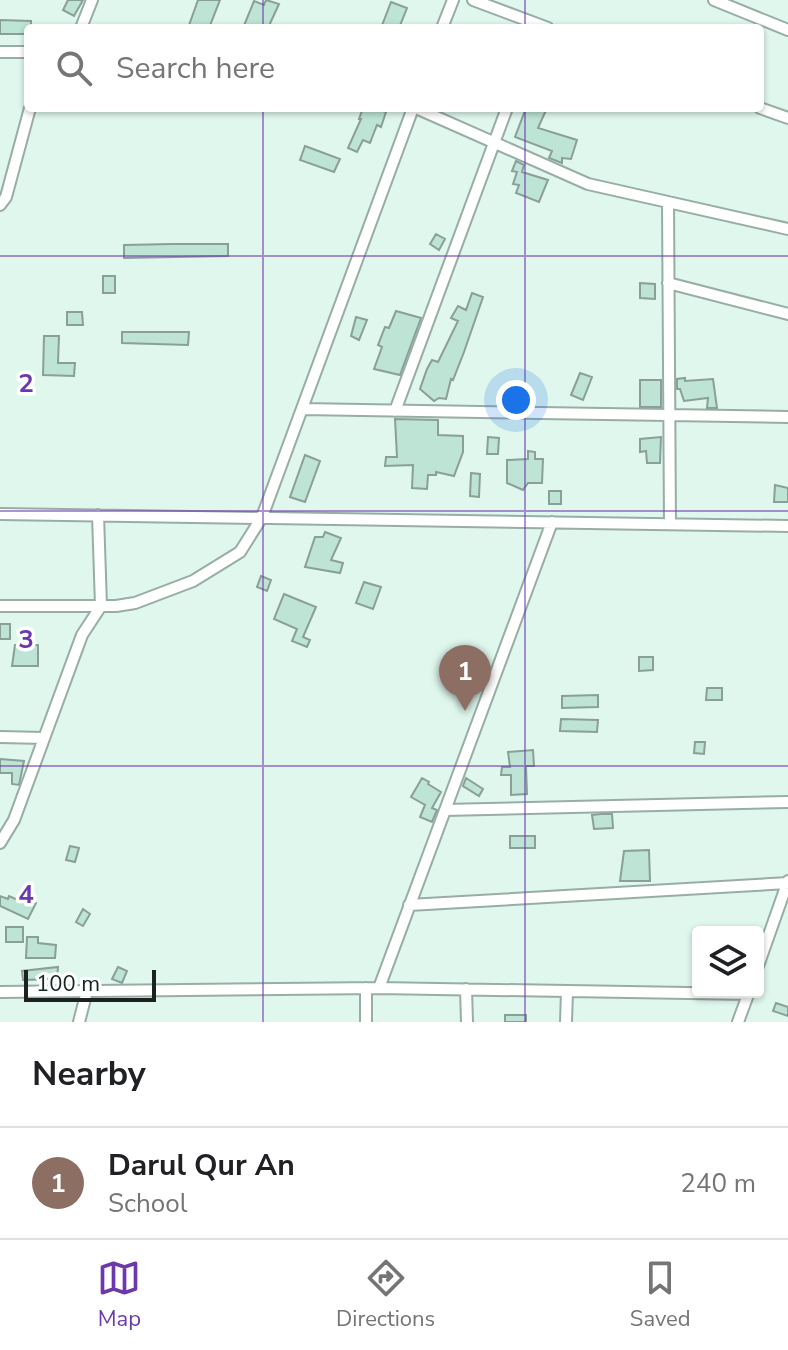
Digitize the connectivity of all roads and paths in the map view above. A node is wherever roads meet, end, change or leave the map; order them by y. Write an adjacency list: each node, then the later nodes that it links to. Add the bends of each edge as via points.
1 (92, 0): 5 (street)
2 (453, 0): 6 (street)
3 (473, 0): 7 (street)
4 (714, 0): 8 (street)
5 (83, 24)
6 (444, 24)
7 (533, 24)
8 (788, 30)
9 (0, 52): 10 (street)
10 (24, 52)
11 (764, 109): 16 (street)
12 (29, 112): 19 (street)
13 (413, 112): 23 (street)
14 (423, 112): 17 (street)
15 (506, 112): 17 (street)
16 (788, 118)
17 (494, 143): 18 (street, via 588,184); 24 (street)
18 (668, 202): 20 (street); 21 (street)
19 (0, 205)
20 (788, 229)
21 (668, 283): 22 (street); 25 (street)
22 (788, 314)
23 (302, 409): 24 (street); 29 (street)
24 (395, 411): 25 (street)
25 (669, 415): 26 (street); 31 (street)
26 (788, 417)
27 (0, 514): 28 (street)
28 (98, 515): 29 (street); 34 (street)
29 (262, 517): 30 (street); 34 (street, via 240,552 193,581 135,603)
30 (552, 522): 31 (street); 38 (street)
31 (670, 524): 32 (street)
32 (788, 526)
33 (0, 606): 34 (street)
34 (101, 606): 36 (street, via 82,635)
35 (0, 737): 36 (street)
36 (44, 738): 40 (street)
37 (788, 802): 38 (street)
38 (445, 810): 43 (street)
39 (0, 820): 40 (street)
40 (14, 820): 41 (street)
41 (0, 843)
42 (788, 882): 43 (street); 44 (street)
43 (409, 905): 46 (street)
44 (764, 949)
45 (366, 988): 46 (street); 48 (street); 54 (street)
46 (379, 988): 47 (street)
47 (466, 989): 49 (street); 55 (street)
48 (87, 991): 50 (street); 53 (street)
49 (567, 991): 51 (street); 56 (street)
50 (0, 992)
51 (692, 992)
52 (746, 998): 57 (street)
53 (79, 1022)
54 (366, 1022)
55 (467, 1022)
56 (566, 1022)
57 (738, 1022)

